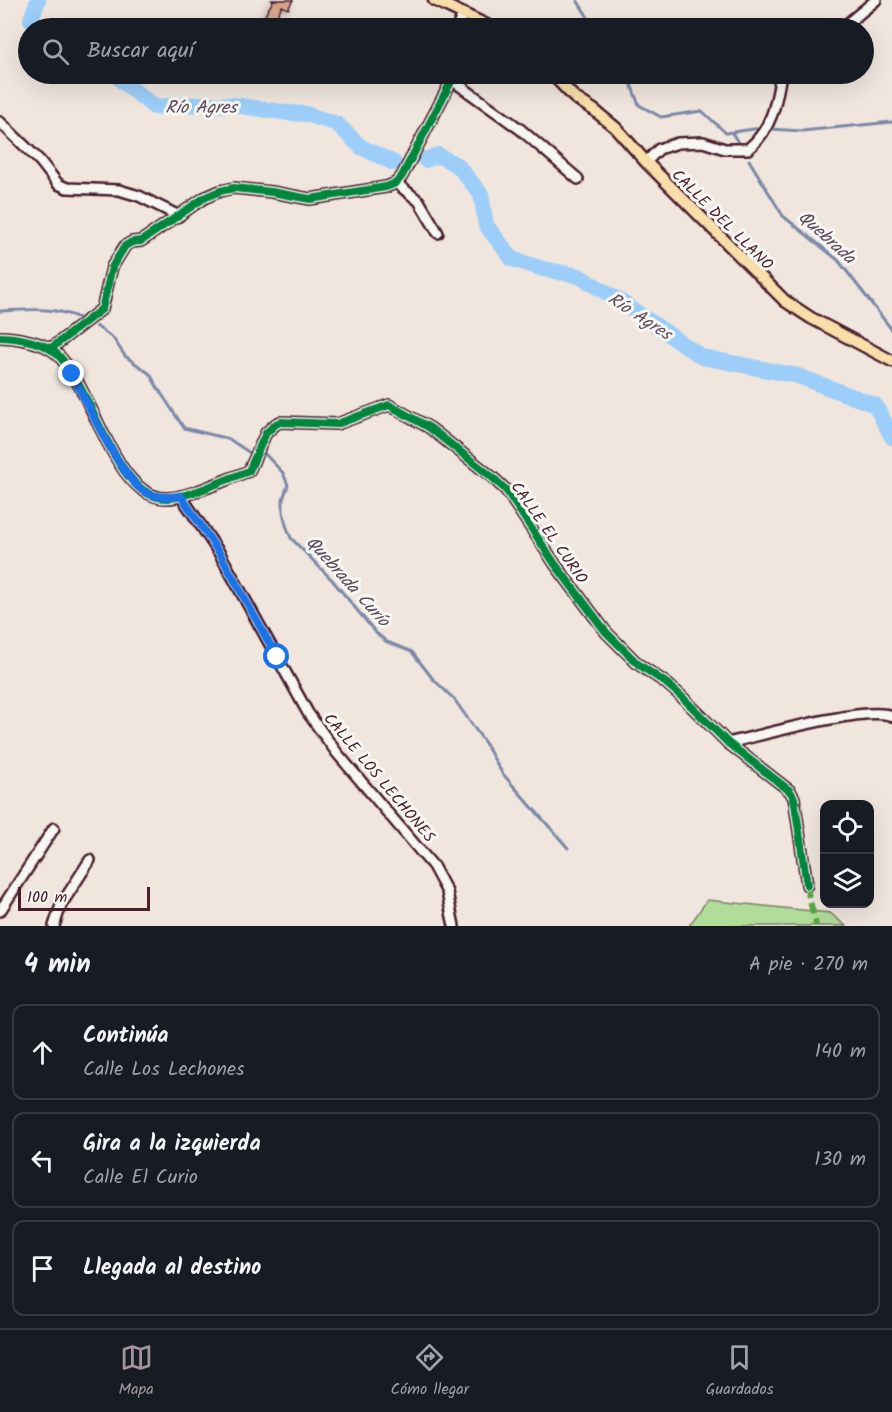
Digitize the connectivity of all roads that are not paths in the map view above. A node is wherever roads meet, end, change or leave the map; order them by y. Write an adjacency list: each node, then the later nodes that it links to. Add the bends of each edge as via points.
1 (434, 0): 3 (main road)
2 (876, 0): 6 (street)
3 (463, 14): 4 (street); 5 (main road)
4 (461, 18)
5 (472, 18)
6 (854, 18)
7 (448, 84): 14 (street)
8 (462, 84): 13 (street)
9 (562, 84): 12 (main road, CALLE DEL LLANO, via 616,128)
10 (779, 84): 12 (street, via 774,111 761,138 748,149 725,149 703,142 678,143 659,149)
11 (0, 122): 15 (street, via 58,184 67,188 119,190)
12 (646, 162): 19 (main road, CALLE DEL LLANO, via 784,301)
13 (578, 179)
14 (396, 183): 15 (street, via 310,199 234,188 204,198); 16 (street, via 419,201)
15 (179, 216): 18 (street, via 141,241 125,246 112,267 102,309)
16 (438, 233)
17 (0, 337): 18 (street)
18 (50, 349): 20 (street, CALLE EL CURIO, via 72,374 107,441 134,481 146,492 160,497)
19 (892, 361)
20 (181, 496): 22 (street, CALLE EL CURIO, via 249,471 268,429 280,422 336,424 392,405 452,444 506,490 606,632 638,664 681,696); 28 (street, CALLE LOS LECHONES, via 220,554 308,713 337,753 434,866 447,892)
21 (892, 716): 22 (street, via 848,716)
22 (728, 743): 25 (street, via 794,798)
23 (54, 828): 26 (street)
24 (90, 860): 27 (street, via 61,905)
25 (807, 885)
26 (0, 911)
27 (54, 926)
28 (454, 926)

